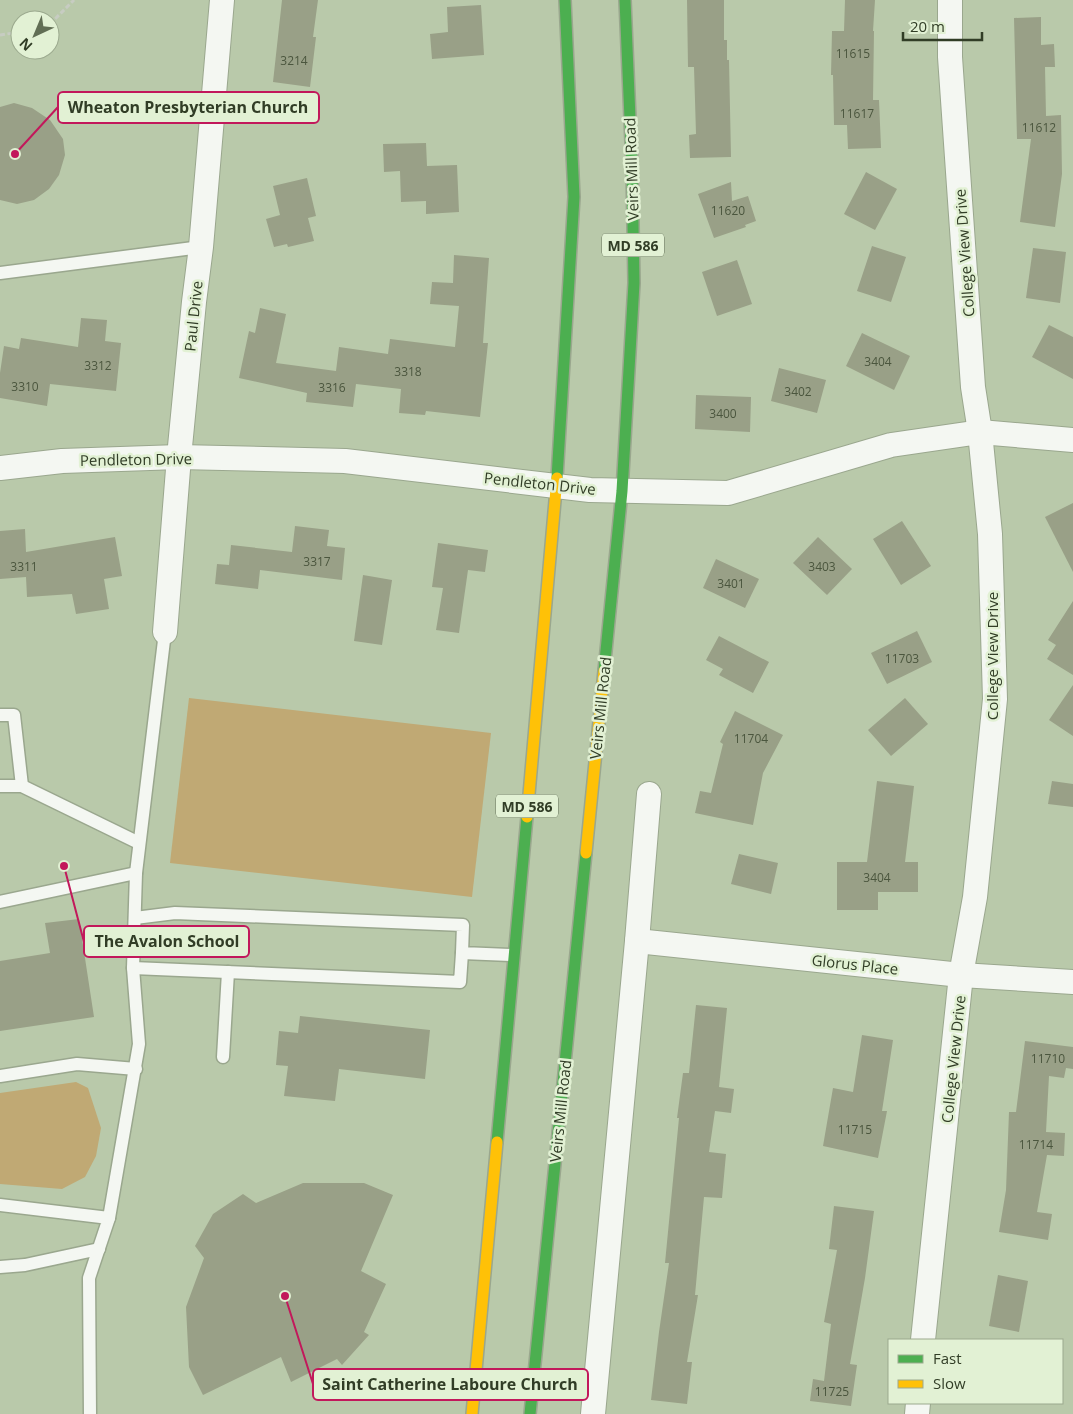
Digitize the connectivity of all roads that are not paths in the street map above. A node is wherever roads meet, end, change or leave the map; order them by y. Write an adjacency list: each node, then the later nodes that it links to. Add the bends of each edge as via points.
1 (222, 0): 5 (street, Paul Drive)
2 (565, 0): 11 (main road, MD 586, via 574,197)
3 (625, 0): 12 (main road, Veirs Mill Road / MD 586, via 634,283)
4 (950, 0): 7 (street, College View Drive, via 950,57 972,377)
5 (201, 247): 6 (lane); 9 (street, Paul Drive)
6 (0, 273)
7 (980, 432): 8 (street, Pendleton Drive); 12 (street, Pendleton Drive, via 891,445 728,494); 27 (street, College View Drive, via 990,534 995,700 975,897)
8 (1073, 440)
9 (179, 456): 10 (street, Pendleton Drive, via 62,460); 11 (street, Pendleton Drive, via 345,461); 13 (street, Paul Drive)
10 (0, 468)
11 (557, 486): 12 (street, Pendleton Drive); 24 (main road, MD 586)
12 (622, 491): 39 (main road, Veirs Mill Road / MD 586)
13 (165, 632): 18 (lane)
14 (0, 715): 16 (lane, via 14,715)
15 (0, 786): 16 (lane)
16 (22, 786): 18 (lane)
17 (649, 794): 22 (street)
18 (139, 843): 19 (lane)
19 (136, 873): 20 (lane); 21 (lane)
20 (0, 902)
21 (135, 918): 23 (lane, via 175,913 463,925); 25 (lane)
22 (637, 941): 27 (street, Glorus Place); 40 (street)
23 (462, 953): 24 (lane); 26 (lane, via 460,982)
24 (514, 955): 38 (main road, MD 586)
25 (134, 968): 26 (lane); 30 (lane, via 139,1044)
26 (228, 972): 29 (lane)
27 (962, 975): 28 (street, Glorus Place); 36 (street, College View Drive)
28 (1073, 982)
29 (223, 1057)
30 (136, 1069): 31 (lane, via 77,1064); 33 (lane)
31 (0, 1076)
32 (0, 1205): 33 (lane)
33 (109, 1218): 34 (lane)
34 (99, 1249): 35 (lane, via 25,1265); 37 (lane, via 89,1278)
35 (0, 1267)
36 (923, 1339)
37 (90, 1414)
38 (472, 1414)
39 (530, 1414)
40 (593, 1414)

